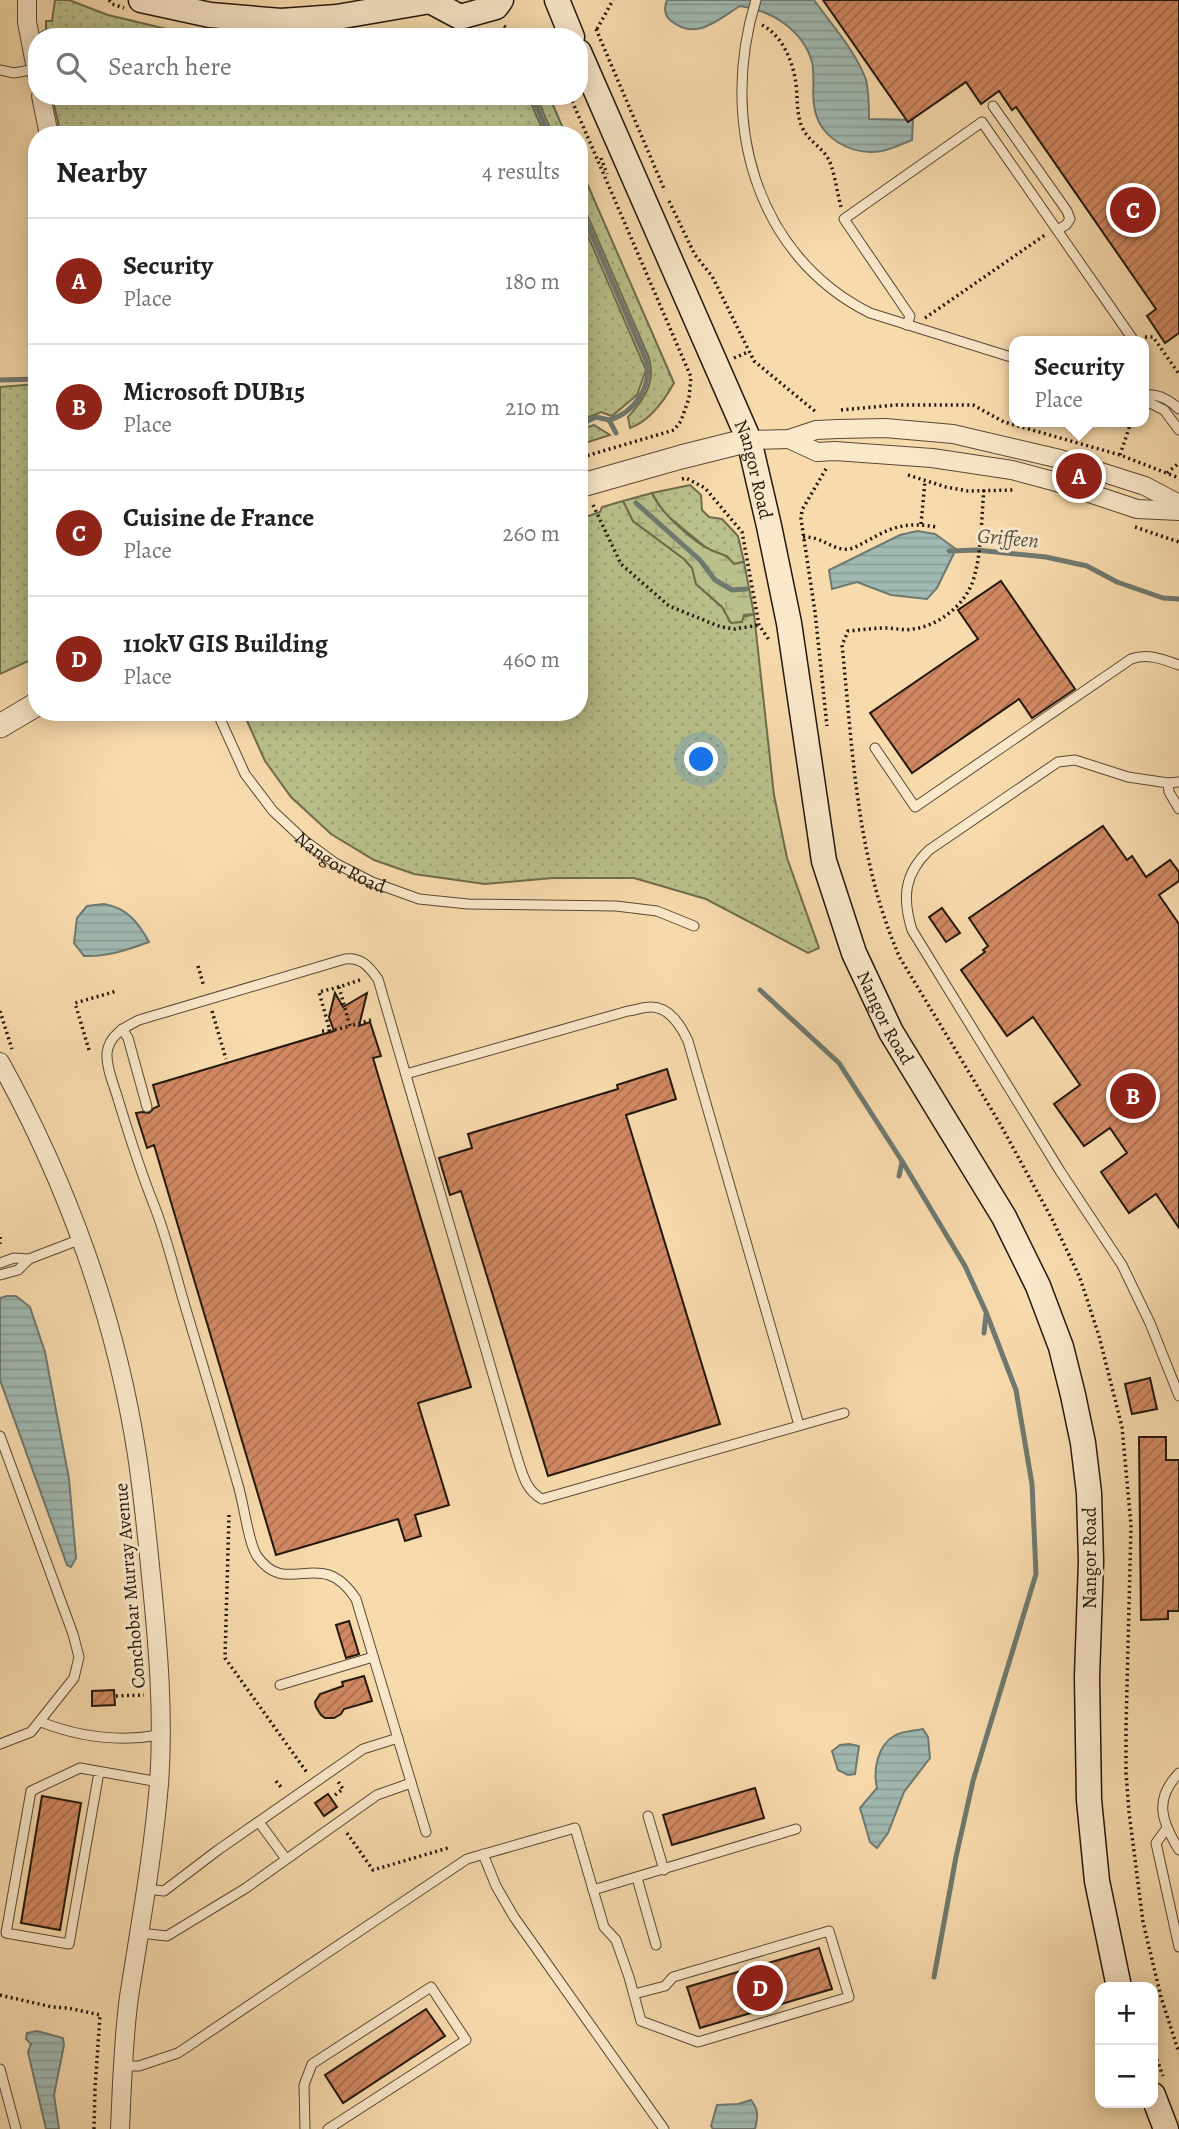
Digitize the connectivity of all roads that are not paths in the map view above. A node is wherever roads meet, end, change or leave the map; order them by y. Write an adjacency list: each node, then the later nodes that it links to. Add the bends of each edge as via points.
1 (27, 0): 7 (street)
2 (141, 0): 6 (main road, via 210,15 281,21)
3 (502, 0): 6 (main road, via 496,7 460,17)
4 (557, 0): 8 (main road)
5 (756, 0): 16 (lane, via 741,81 747,153 764,205 792,249 833,290 855,306)
6 (434, 1)
7 (29, 28)
8 (584, 28)
9 (0, 70): 10 (lane)
10 (28, 72)
11 (588, 73): 24 (main road, Nangor Road)
12 (43, 105): 14 (street)
13 (993, 106): 15 (lane, via 1067,211 1070,219)
14 (47, 126)
15 (1057, 229): 16 (lane, via 982,122 844,219 909,316); 17 (lane)
16 (907, 325): 18 (lane)
17 (1127, 336)
18 (1009, 356)
19 (1149, 396): 21 (lane, via 1160,396)
20 (1149, 401): 22 (lane, via 1164,410)
21 (1179, 409)
22 (1179, 430)
23 (789, 439): 24 (street); 26 (street, via 831,429 953,434 1060,458 1145,486); 27 (street, via 817,452 932,458 1012,470 1137,509)
24 (749, 440): 25 (street); 74 (main road, Nangor Road, via 789,623 824,861 854,953 891,1032 1022,1252 1050,1316 1073,1395 1089,1493 1089,1800 1097,1881)
25 (588, 494)
26 (1179, 504)
27 (1179, 511)
28 (1179, 665): 32 (lane, via 1150,656 1131,659 915,807)
29 (28, 709): 31 (street)
30 (221, 721): 36 (lane, Nangor Road, via 245,774 273,811 335,863 372,882 419,899 616,906 657,911)
31 (0, 726)
32 (875, 748)
33 (1179, 782): 34 (lane)
34 (1168, 783): 35 (lane); 45 (lane, via 1075,760 1058,762 929,850 910,874 906,902 912,930 1122,1265)
35 (1179, 809)
36 (694, 926)
37 (122, 1029): 39 (lane, via 139,1020 352,958 365,963 378,979); 40 (lane); 49 (lane, via 107,1053 110,1071 163,1231 243,1500 253,1550 277,1574 322,1572 348,1587)
38 (6, 1056): 41 (street, Conchobar Murray Avenue)
39 (406, 1074): 47 (lane, via 628,1012 651,1007 672,1016 688,1041); 47 (lane, via 516,1454 534,1495 542,1499)
40 (147, 1107)
41 (81, 1239): 42 (lane); 52 (street, Conchobar Murray Avenue, via 122,1379 137,1455 159,1657)
42 (29, 1259): 43 (lane); 44 (lane, via 18,1270)
43 (0, 1263)
44 (0, 1275)
45 (1179, 1396)
46 (844, 1413): 47 (lane)
47 (799, 1425)
48 (0, 1436): 51 (lane, via 79,1657 74,1678)
49 (373, 1657): 50 (lane); 53 (lane)
50 (280, 1685)
51 (41, 1722): 52 (lane, via 102,1738); 54 (lane, via 32,1732)
52 (160, 1735): 57 (street, Conchobar Murray Avenue)
53 (398, 1738): 58 (lane); 60 (lane, via 363,1749)
54 (0, 1744)
55 (99, 1772): 55 (lane, via 80,1768 31,1791 6,1933 69,1944); 57 (lane)
56 (1179, 1773): 61 (lane, via 1162,1807)
57 (159, 1782): 69 (street, Conchobar Murray Avenue)
58 (411, 1783): 63 (lane); 66 (lane, via 377,1795)
59 (648, 1816): 67 (lane)
60 (259, 1822): 66 (lane); 69 (lane, via 164,1891)
61 (1167, 1828): 64 (lane); 73 (lane, via 1157,1843)
62 (796, 1829): 67 (lane)
63 (426, 1832)
64 (1179, 1850)
65 (483, 1854): 70 (lane, via 575,1828); 76 (lane, via 467,1859 178,2053 139,2066); 84 (lane, via 514,1917)
66 (286, 1859): 71 (lane, via 167,1936)
67 (664, 1870): 68 (lane)
68 (637, 1878): 70 (lane); 72 (lane)
69 (147, 1889): 71 (street, Conchobar Murray Avenue)
70 (593, 1890): 75 (lane)
71 (140, 1933): 76 (street, Conchobar Murray Avenue)
72 (656, 1945)
73 (1179, 1947)
74 (1118, 1982)
75 (634, 1994): 75 (lane, via 641,2021 698,2042 849,1997 829,1931 673,1977 665,1986)
76 (123, 2066): 81 (street, Conchobar Murray Avenue)
77 (0, 2070): 80 (lane)
78 (1156, 2108): 79 (main road)
79 (1160, 2127)
80 (16, 2129)
81 (120, 2129)
82 (305, 2129): 83 (lane, via 304,2085 312,2064 431,1987 466,2040)
83 (328, 2129)
84 (664, 2129)

